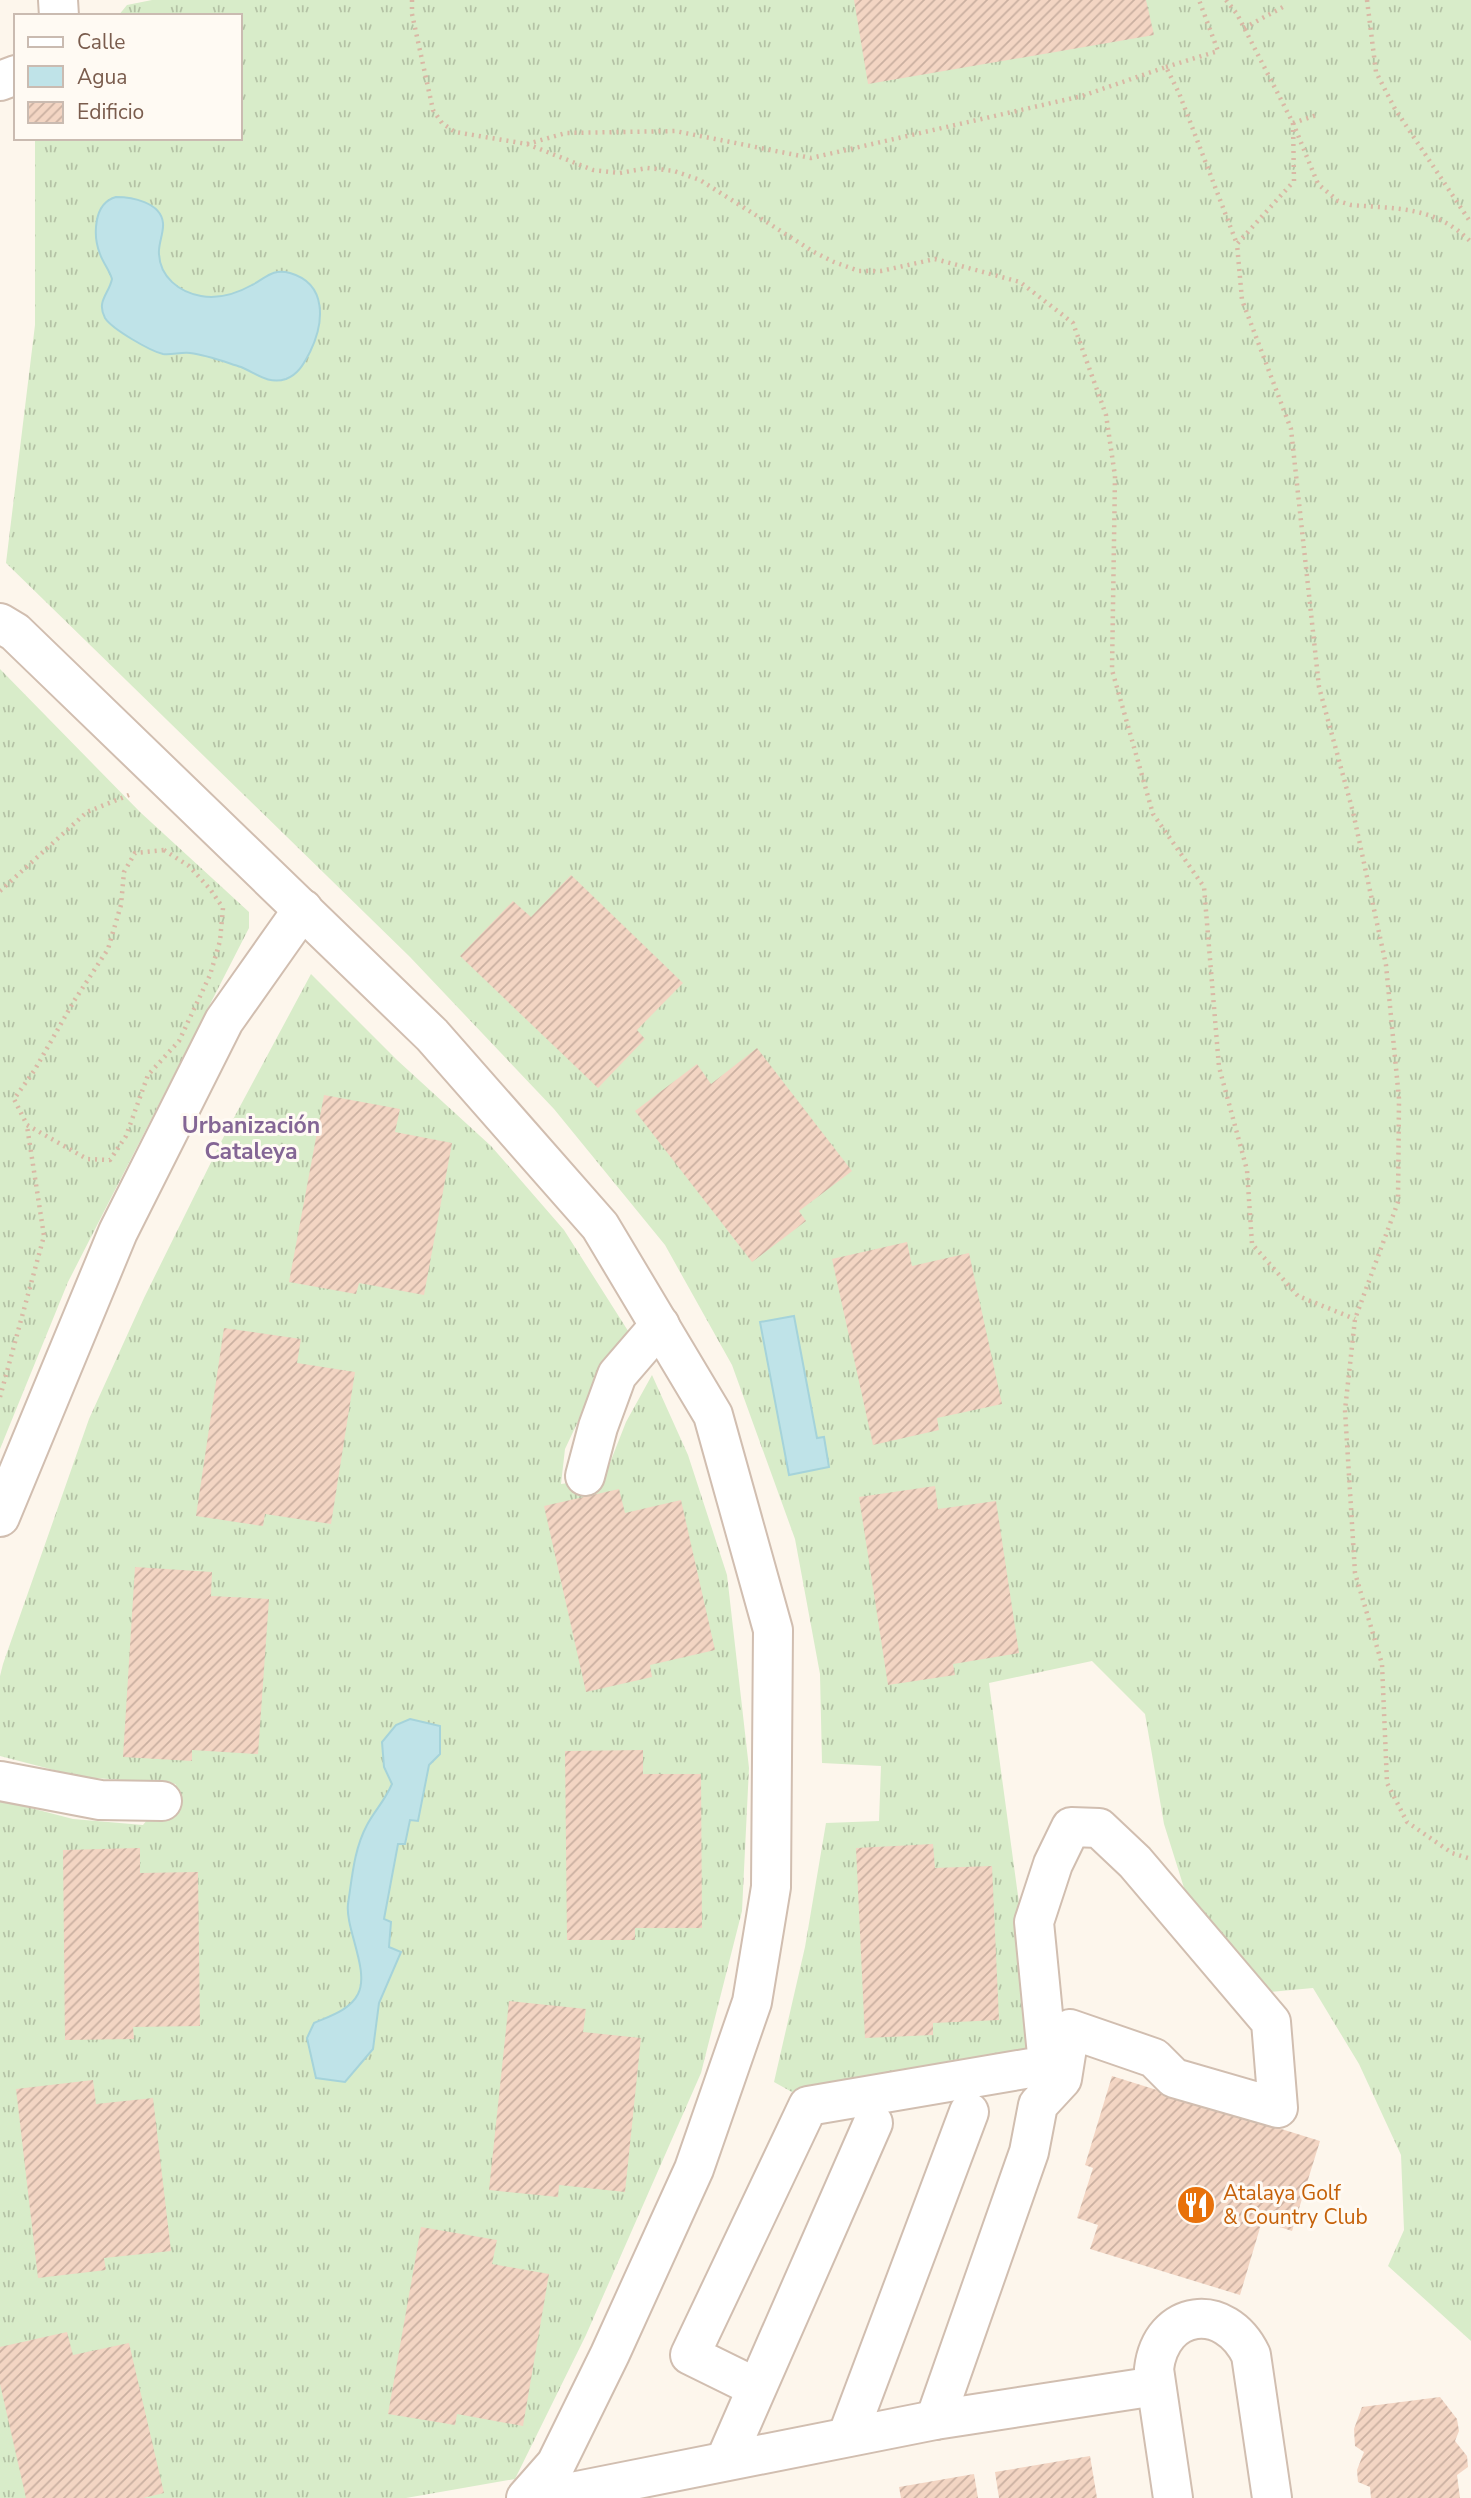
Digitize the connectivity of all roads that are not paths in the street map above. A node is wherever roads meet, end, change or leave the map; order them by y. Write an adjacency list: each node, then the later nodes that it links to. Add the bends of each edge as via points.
1 (0, 623): 2 (street, via 15,632)
2 (303, 909): 3 (street, via 432,1035 600,1226); 5 (street, via 224,1021 118,1232)
3 (660, 1325): 4 (street, via 617,1374); 15 (street, via 713,1415 773,1630 771,1887 752,2002 694,2169 562,2454)
4 (585, 1476)
5 (0, 1517)
6 (0, 1781): 7 (street, via 100,1800)
7 (162, 1801)
8 (969, 2112): 13 (street)
9 (873, 2123): 11 (street)
10 (1156, 2386): 12 (street); 17 (street); 18 (street, via 1156,2353 1174,2328 1204,2318 1234,2329 1251,2355)
11 (755, 2387): 12 (street, via 690,2356 808,2106 1048,2064 1034,1922 1071,1827 1100,1828 1135,1861 1271,2022 1278,2108 1174,2078 1154,2058 1070,2029 1062,2079 1038,2105 1029,2152); 14 (street)
12 (935, 2420): 13 (street)
13 (847, 2437): 14 (street)
14 (725, 2461): 16 (street)
15 (526, 2498)
16 (542, 2498)
17 (1173, 2498)
18 (1272, 2498)

